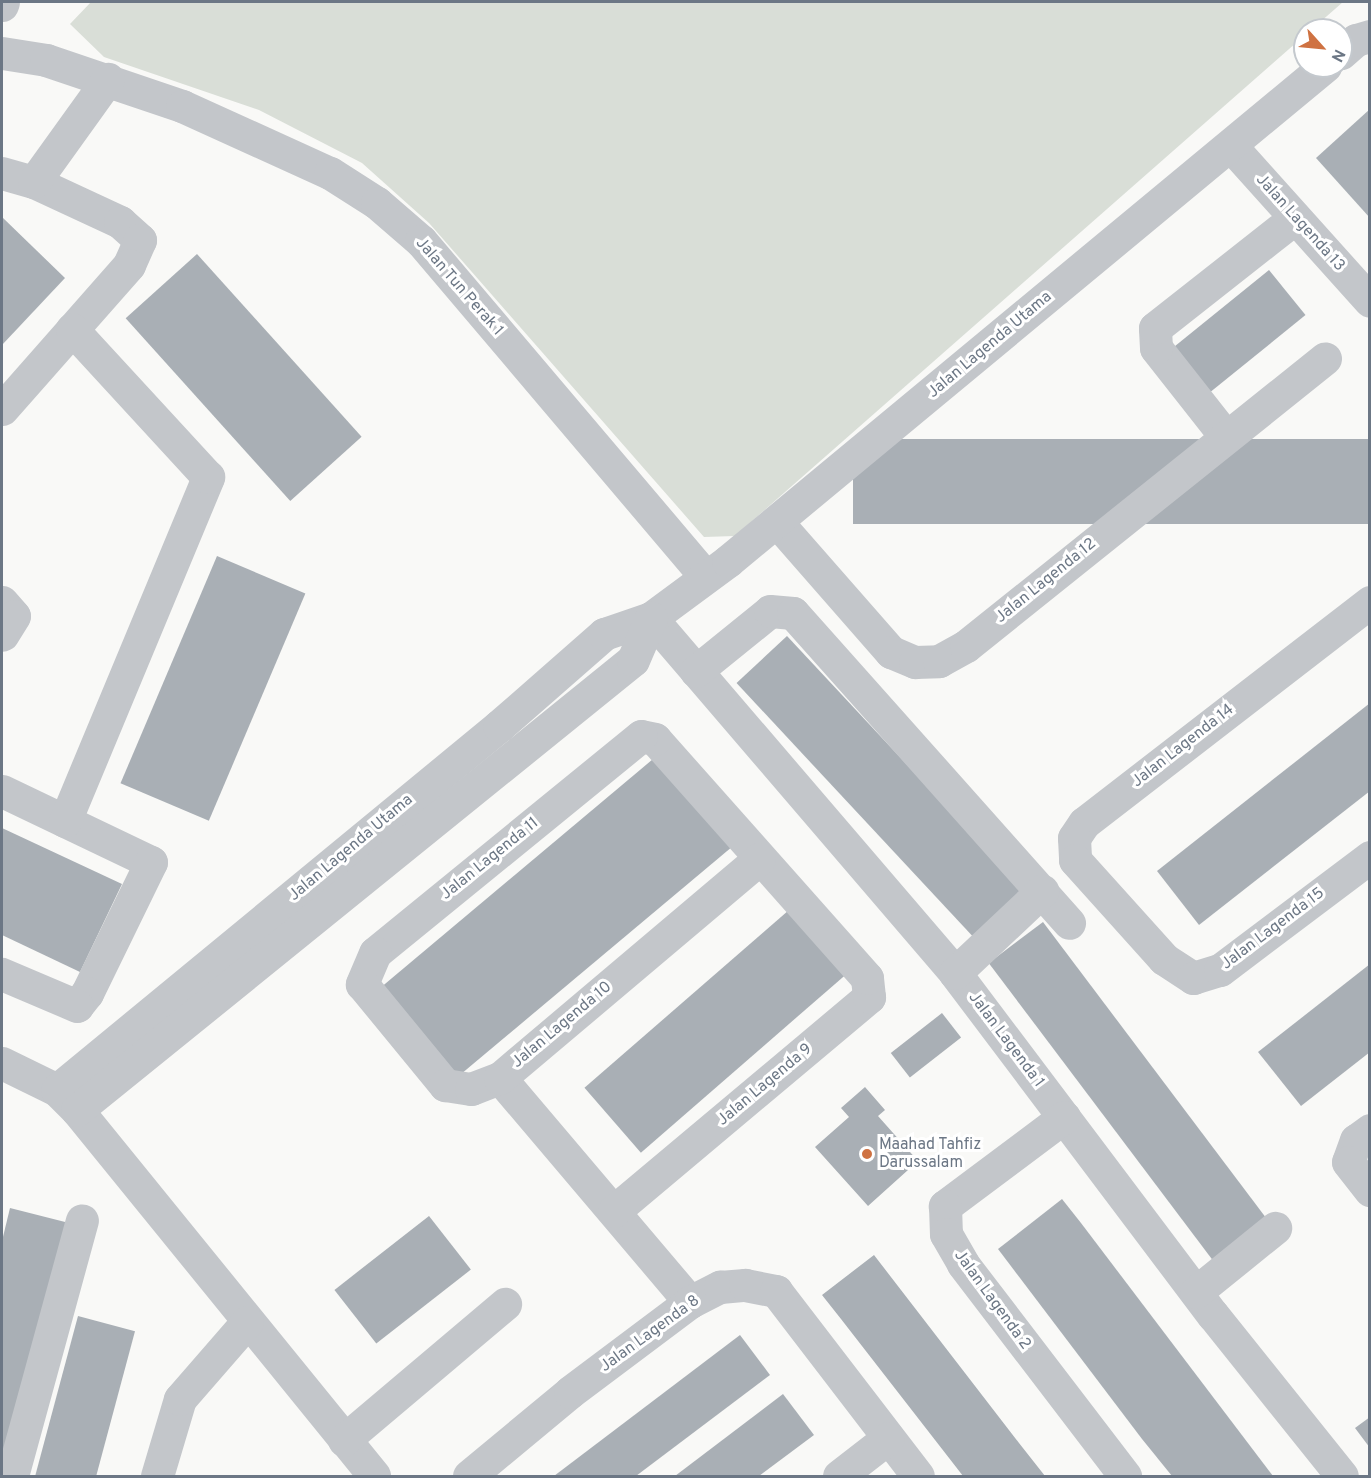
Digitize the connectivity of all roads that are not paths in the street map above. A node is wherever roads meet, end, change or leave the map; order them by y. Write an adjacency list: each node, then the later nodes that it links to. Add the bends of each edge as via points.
1 (1370, 36): 2 (street)
2 (1353, 42)
3 (2, 53): 5 (street, Jalan Tun Perak 1, via 46,60)
4 (1311, 78): 6 (street, Jalan Lagenda Utama)
5 (108, 79): 8 (street); 16 (street, Jalan Tun Perak 1, via 182,106 330,173 377,203 422,241)
6 (1231, 146): 9 (street, Jalan Lagenda 13); 15 (street, Jalan Lagenda Utama)
7 (2, 173): 8 (street)
8 (34, 182): 11 (street, via 120,222 140,240 129,265)
9 (1295, 218): 10 (street, Jalan Lagenda 13); 14 (street, via 1155,328 1155,348)
10 (1370, 301)
11 (72, 329): 13 (street); 23 (street, via 208,477)
12 (1326, 358): 14 (street, Jalan Lagenda 12)
13 (2, 409)
14 (1226, 437): 15 (street, Jalan Lagenda 12, via 966,646 939,661 915,662 891,652)
15 (777, 522): 16 (street, Jalan Lagenda Utama)
16 (705, 576): 19 (street, Jalan Lagenda Utama)
17 (2, 602): 20 (street, via 14,616)
18 (1370, 602): 27 (street, Jalan Lagenda 14, via 1084,823 1074,838 1075,860)
19 (651, 618): 21 (street, Jalan Lagenda 1); 33 (street, Jalan Lagenda Utama, via 633,660)
20 (2, 635)
21 (696, 671): 26 (street, via 770,611 793,613); 29 (street, Jalan Lagenda 1)
22 (2, 791): 23 (street)
23 (65, 821): 30 (street, via 152,862 77,1006)
24 (1370, 857): 27 (street, Jalan Lagenda 15, via 1220,970 1193,978 1164,959)
25 (759, 860): 32 (street, Jalan Lagenda 10); 32 (street, Jalan Lagenda 11, via 655,739 641,736 375,953 362,984 445,1085 471,1089); 37 (street, Jalan Lagenda 9, via 867,978 869,997)
26 (1042, 891): 28 (street); 29 (street)
27 (1122, 913)
28 (1069, 923)
29 (955, 973): 34 (street, Jalan Lagenda 1)
30 (2, 974)
31 (2, 1062): 33 (street)
32 (500, 1078): 37 (street, Jalan Lagenda 10)
33 (67, 1100): 43 (street)
34 (1064, 1117): 40 (street, Jalan Lagenda 1); 52 (street, Jalan Lagenda 2, via 945,1206 946,1234 963,1264)
35 (1370, 1130): 36 (street, via 1356,1140 1348,1162)
36 (1370, 1190)
37 (614, 1211): 41 (street)
38 (82, 1220): 46 (street)
39 (1275, 1228): 40 (street)
40 (1196, 1292): 53 (street, Jalan Lagenda 1)
41 (690, 1302): 44 (street, Jalan Lagenda 8, via 720,1287 745,1285 776,1291); 49 (street, Jalan Lagenda 8, via 570,1392)
42 (506, 1304): 45 (street)
43 (247, 1322): 45 (street); 47 (street, via 180,1399)
44 (888, 1438): 50 (street); 51 (street, Jalan Lagenda 8)
45 (344, 1440): 48 (street)
46 (12, 1476)
47 (157, 1476)
48 (374, 1476)
49 (468, 1476)
50 (839, 1476)
51 (918, 1476)
52 (1125, 1476)
53 (1342, 1476)

